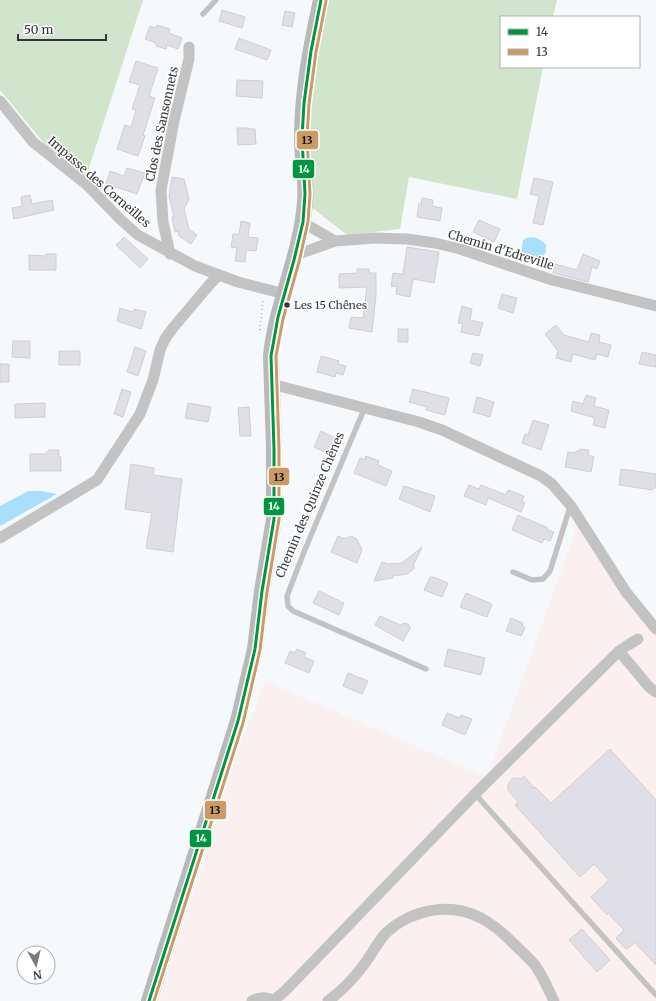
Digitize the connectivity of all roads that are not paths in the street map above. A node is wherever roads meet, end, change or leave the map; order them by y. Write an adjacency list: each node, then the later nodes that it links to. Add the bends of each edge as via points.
1 (216, 0): 3 (lane)
2 (321, 0): 6 (street, via 308,67 303,119 305,201)
3 (203, 14)
4 (189, 47): 8 (street, Clos des Sansonnets, via 189,58 161,190 163,222)
5 (0, 102): 8 (street, Impasse des Corneilles, via 33,142 87,185 138,235)
6 (302, 222): 7 (street); 9 (street)
7 (335, 241): 9 (street, Chemin d'Edreville); 12 (street, Chemin d'Edreville, via 375,238 435,243 552,280)
8 (170, 254): 10 (street, Impasse des Corneilles)
9 (296, 255): 11 (street)
10 (219, 276): 11 (street, Impasse des Corneilles); 16 (street, via 165,339 140,414 97,480)
11 (285, 294): 13 (street, via 273,335)
12 (656, 306)
13 (272, 386): 14 (street); 25 (street, via 274,519 255,649 238,721)
14 (365, 408): 15 (street, via 442,430 541,476 552,484); 21 (lane, Chemin des Quinze Chênes, via 298,567 287,596 288,606 293,611)
15 (571, 506): 17 (lane, via 550,572 543,579 532,580); 18 (street, via 626,592)
16 (0, 538)
17 (513, 572)
18 (656, 628)
19 (638, 639): 20 (street)
20 (619, 652): 22 (street); 23 (street)
21 (426, 669)
22 (656, 692)
23 (475, 794): 24 (lane); 27 (street)
24 (656, 995)
25 (149, 1001)
26 (252, 1001): 27 (street, via 262,997)
27 (275, 1001)
28 (328, 1001): 29 (street, via 347,985 387,932 415,915 445,909 462,910 482,918 501,932 534,964)
29 (554, 1001)

